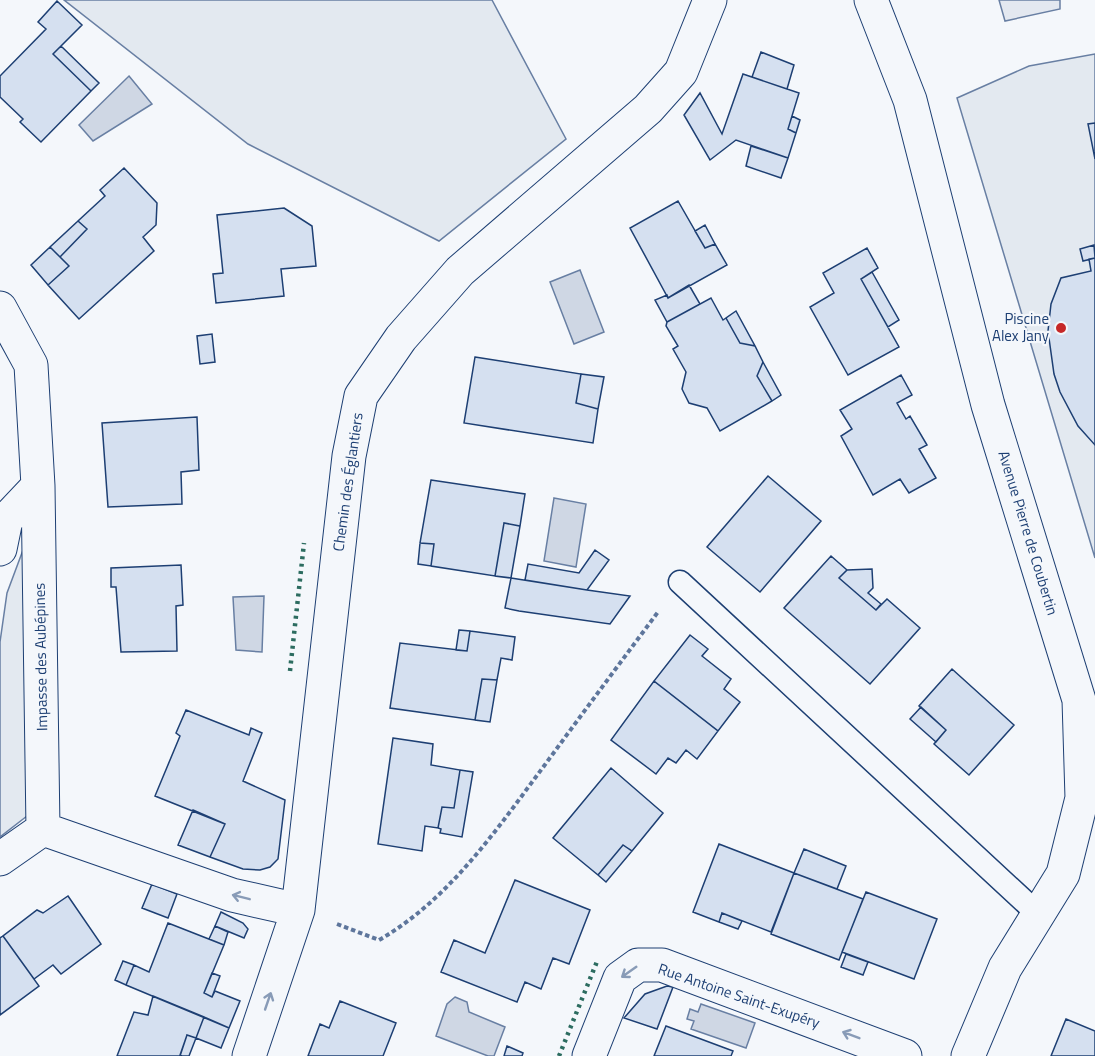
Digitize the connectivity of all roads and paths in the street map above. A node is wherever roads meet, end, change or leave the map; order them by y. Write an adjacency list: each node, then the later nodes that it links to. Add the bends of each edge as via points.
1 (710, 0): 9 (street, Chemin des Églantiers, via 681,72 648,109 460,271 402,338 361,396 349,456)
2 (871, 0): 10 (street, Avenue Pierre de Coubertin, via 910,100 988,405 1079,700 1082,798 1062,874)
3 (0, 308): 4 (street, Impasse des Aubépines, via 31,365)
4 (38, 486): 5 (street, via 6,520); 7 (street, Impasse des Aubépines)
5 (0, 549)
6 (680, 582): 9 (path, via 500,826 454,880 404,926 379,940); 10 (lane)
7 (43, 829): 8 (street); 9 (street, one-way to 7, via 232,895)
8 (0, 860)
9 (298, 910): 11 (street, Chemin des Églantiers, one-way to 9)
10 (1038, 914): 14 (street, Avenue Pierre de Coubertin, via 1005,968)
11 (249, 1056)
12 (589, 1056): 13 (street, Rue Antoine Saint-Exupéry, one-way to 12, via 662,965 638,965 620,978)
13 (905, 1056)
14 (968, 1056)

